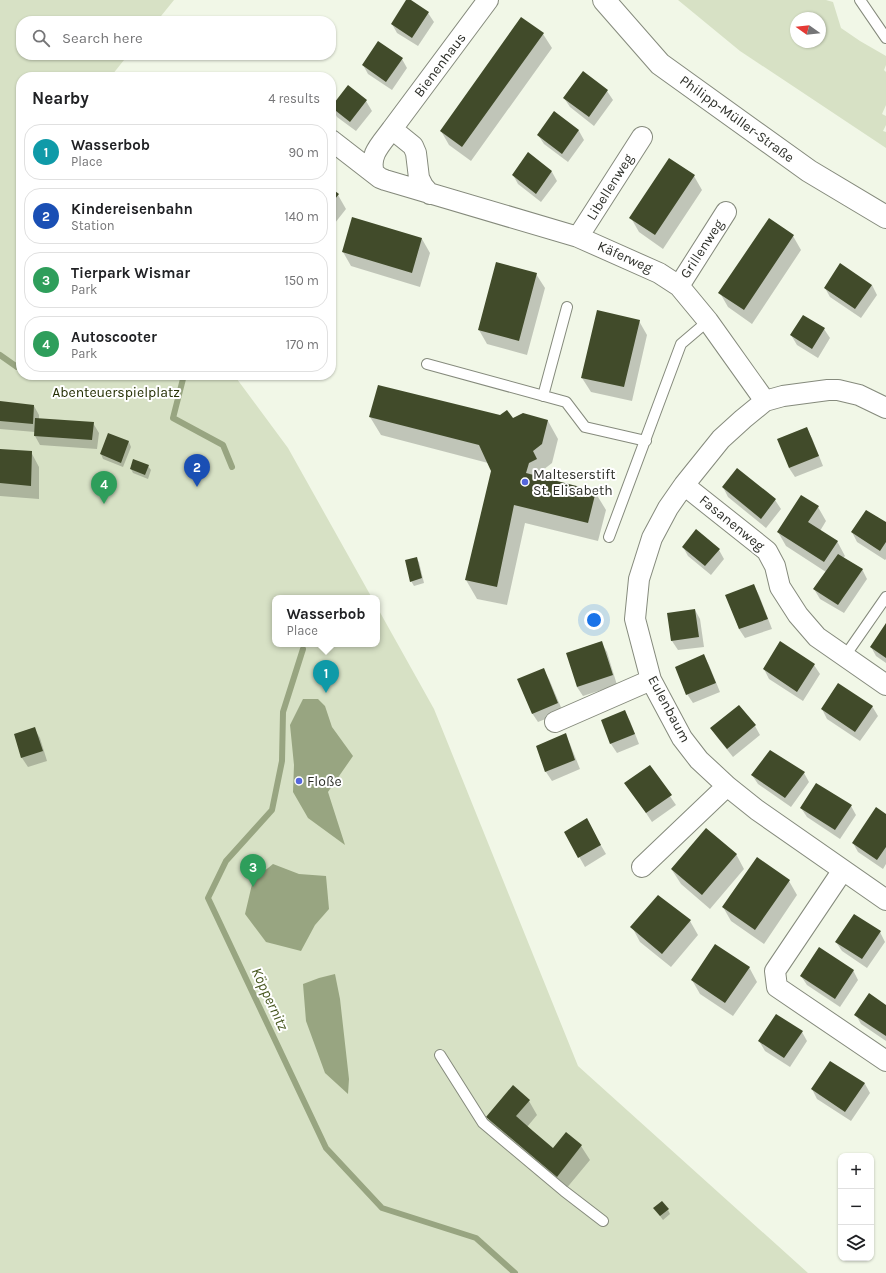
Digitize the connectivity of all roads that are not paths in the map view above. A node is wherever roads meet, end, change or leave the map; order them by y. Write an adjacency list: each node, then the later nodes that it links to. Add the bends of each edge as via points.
1 (488, 0): 5 (street, Bienenhaus)
2 (604, 0): 11 (street, Philipp-Müller-Straße, via 660,64 809,171)
3 (860, 0): 4 (lane)
4 (886, 38)
5 (392, 129): 8 (street, via 372,160); 9 (street, via 413,146 419,178)
6 (642, 137): 12 (street, Libellenweg)
7 (336, 144): 8 (street, Käferweg)
8 (374, 173): 9 (street, Käferweg, via 385,180)
9 (430, 194): 12 (street, Käferweg)
10 (726, 212): 13 (street, Grillenweg)
11 (886, 218)
12 (578, 237): 13 (street, Käferweg, via 659,273)
13 (678, 286): 15 (street, Käferweg)
14 (567, 307): 17 (lane)
15 (708, 321): 18 (street, Käferweg); 20 (lane, via 681,344)
16 (427, 364): 17 (lane)
17 (543, 396): 20 (lane, via 566,402 586,426)
18 (765, 401): 19 (street, Eulenbaum, via 783,396 838,390 859,395); 21 (street, Eulenbaum, via 722,439)
19 (886, 408)
20 (646, 441): 22 (lane)
21 (684, 485): 24 (street, Fasanenweg, via 767,551 775,566 780,588 798,615 817,637); 25 (street, Eulenbaum, via 652,538 639,579 635,619)
22 (609, 537)
23 (886, 597): 24 (lane)
24 (845, 656): 26 (street, Fasanenweg)
25 (651, 680): 27 (street); 28 (street, Eulenbaum, via 682,738 699,760)
26 (886, 685)
27 (554, 722)
28 (727, 786): 29 (street); 30 (street, Eulenbaum)
29 (642, 867)
30 (843, 870): 31 (street, Eulenbaum); 33 (street, via 775,971 777,987)
31 (886, 900)
32 (440, 1055): 34 (lane, via 483,1123)
33 (886, 1061)
34 (603, 1221)

